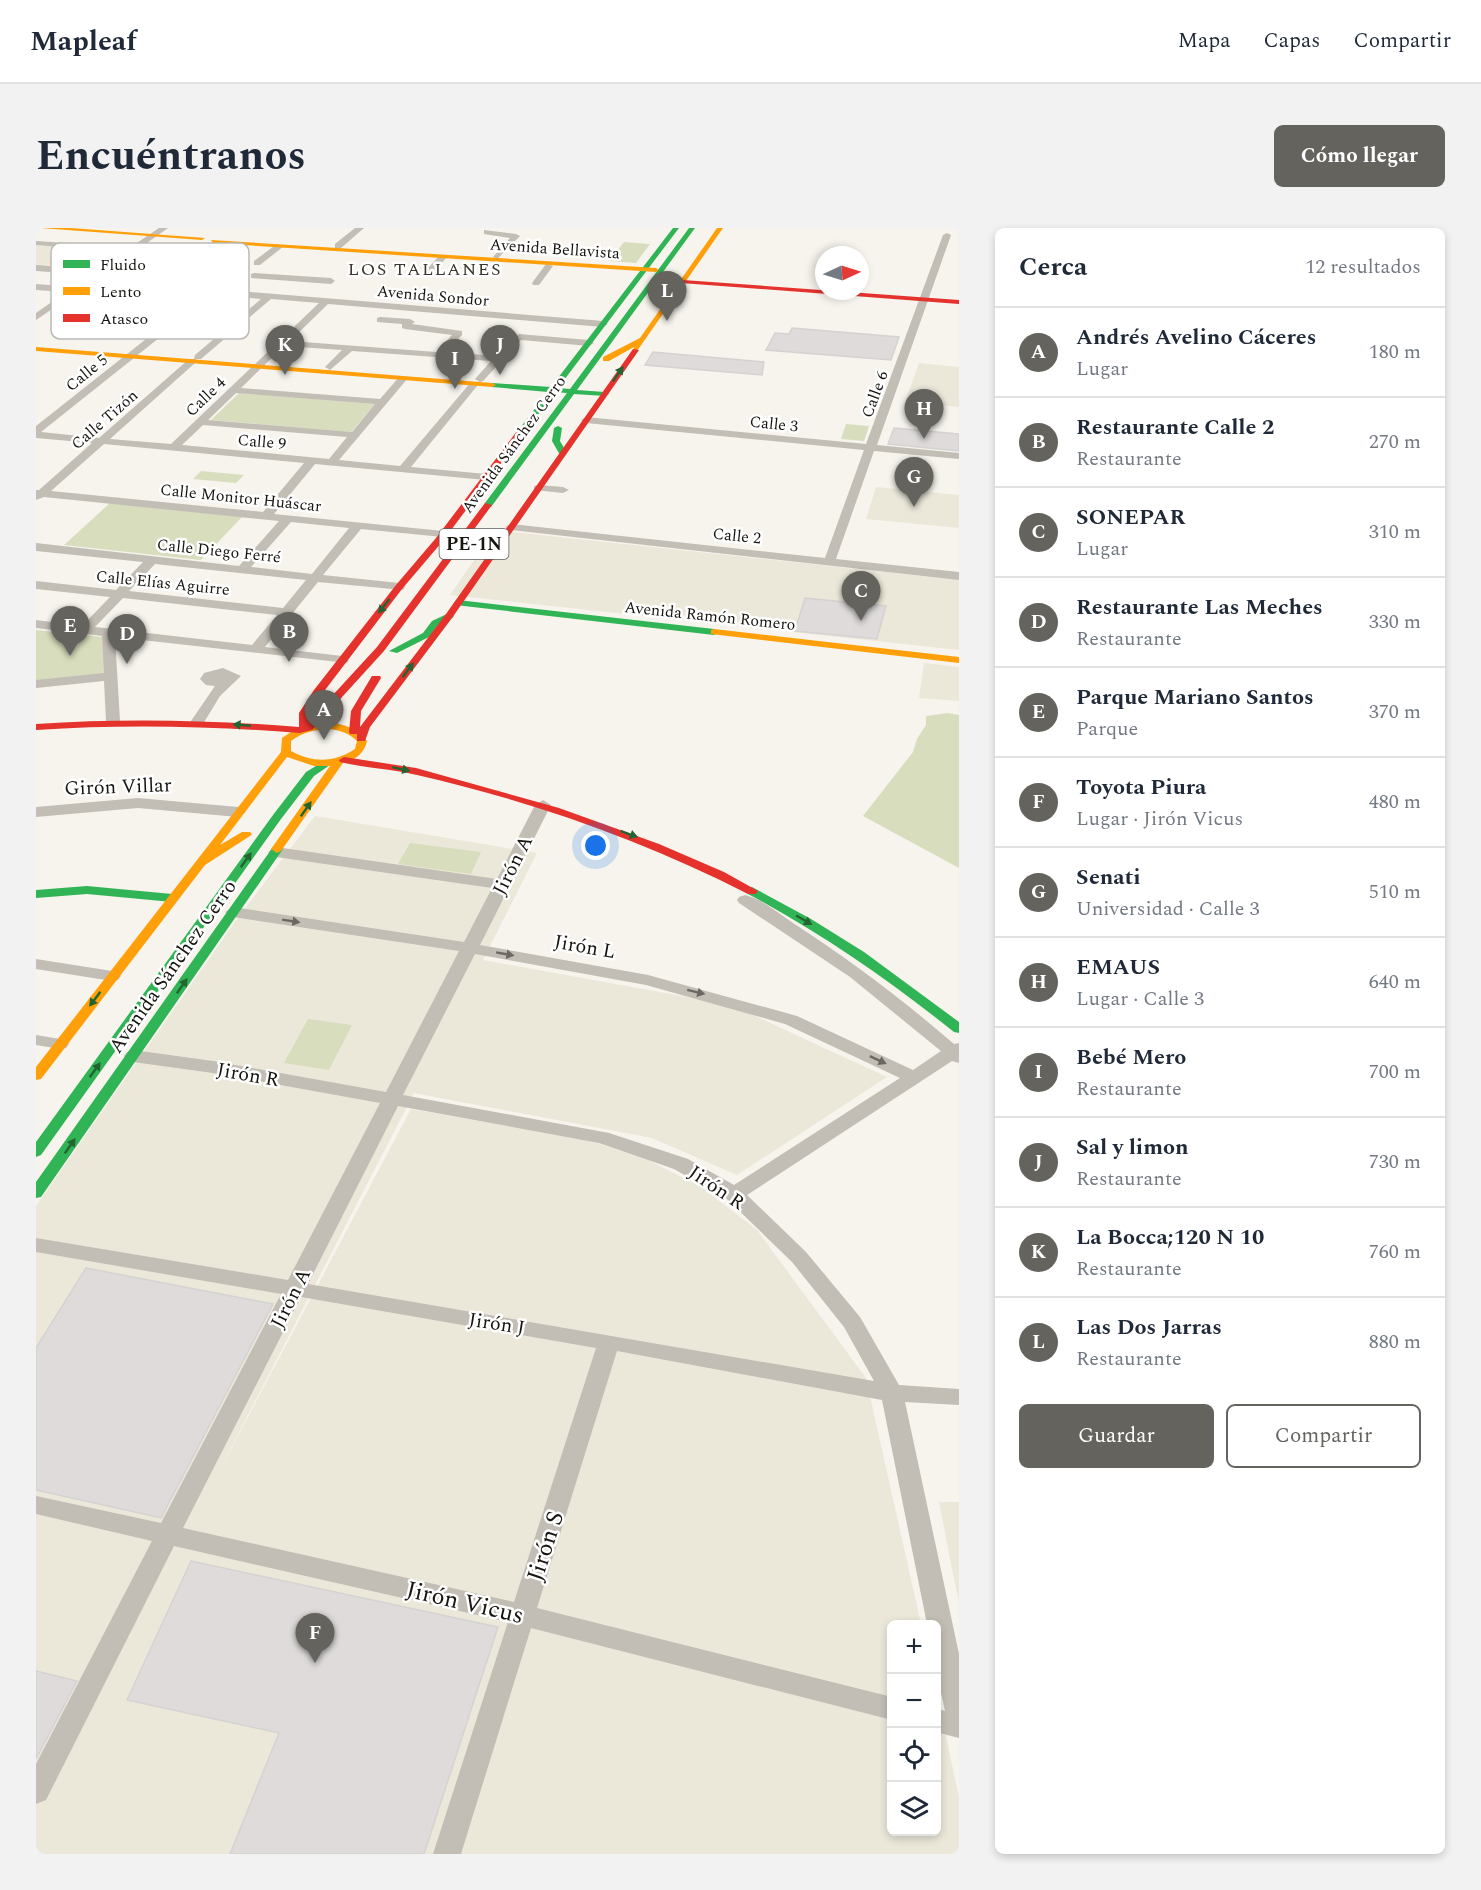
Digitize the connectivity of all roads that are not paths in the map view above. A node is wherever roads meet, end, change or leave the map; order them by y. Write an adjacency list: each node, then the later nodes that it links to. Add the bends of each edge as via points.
1 (46, 228): 6 (main road, Avenida Bellavista); 9 (street)
2 (360, 228): 16 (street)
3 (714, 228): 5 (main road)
4 (720, 228): 31 (main road)
5 (697, 231): 18 (main road, Avenida Sánchez Cerro / PE-1N); 29 (main road, Avenida Sánchez Cerro / PE-1N)
6 (159, 232): 11 (main road, Avenida Bellavista); 13 (street)
7 (487, 232): 21 (street, via 516,237)
8 (673, 232): 18 (main road); 27 (main road, Avenida Sánchez Cerro)
9 (36, 235)
10 (947, 235): 39 (street, Calle 6)
11 (244, 241): 15 (main road, Avenida Bellavista); 16 (main road, Avenida Bellavista)
12 (36, 243): 14 (street)
13 (142, 243)
14 (51, 244)
15 (280, 246): 17 (main road, Avenida Bellavista); 22 (street)
16 (338, 246): 17 (main road, Avenida Bellavista)
17 (416, 253): 19 (main road, Avenida Bellavista); 20 (main road, Avenida Bellavista)
18 (674, 253): 29 (main road, Avenida Sánchez Cerro / PE-1N)
19 (463, 256): 20 (main road, Avenida Bellavista); 21 (main road, Avenida Bellavista); 24 (main road, Avenida Bellavista)
20 (443, 257): 28 (street)
21 (497, 257): 24 (main road, Avenida Bellavista)
22 (257, 263)
23 (549, 266): 33 (street)
24 (605, 266): 27 (main road, Avenida Bellavista)
25 (36, 268): 26 (street)
26 (51, 269)
27 (645, 269): 29 (main road, Avenida Bellavista); 42 (main road, Avenida Sánchez Cerro)
28 (430, 271)
29 (666, 271): 31 (main road, Avenida Bellavista); 35 (main road, Avenida Sánchez Cerro / PE-1N)
30 (254, 276): 32 (street)
31 (686, 277): 39 (main road, Avenida Bellavista); 43 (main road)
32 (331, 280)
33 (536, 283)
34 (36, 287): 36 (street)
35 (654, 287): 42 (main road); 43 (main road); 62 (main road, Avenida Sánchez Cerro / PE-1N)
36 (51, 288)
37 (249, 295): 38 (street, Avenida Sondor)
38 (268, 297): 40 (street, Avenida Sondor); 48 (street, Calle 4)
39 (924, 300): 41 (main road, Avenida Bellavista); 82 (street, Calle 6)
40 (326, 301): 47 (street, Avenida Sondor); 56 (street)
41 (959, 302)
42 (618, 304): 52 (main road, Avenida Sánchez Cerro)
43 (667, 304): 55 (main road)
44 (36, 305): 45 (street)
45 (51, 306)
46 (51, 307): 49 (street)
47 (424, 309): 51 (street); 52 (street, Avenida Sondor)
48 (249, 313)
49 (36, 317)
50 (380, 320): 51 (street)
51 (401, 330): 59 (street); 61 (street, via 459,333)
52 (596, 333): 62 (main road, via 596,351); 64 (street, via 519,337); 70 (main road, Avenida Sánchez Cerro)
53 (151, 339): 60 (street, Calle 5)
54 (219, 339): 63 (street, Calle 4)
55 (643, 339): 62 (main road); 73 (main road, one-way to 55)
56 (281, 343): 58 (street); 65 (street)
57 (36, 347): 60 (main road)
58 (350, 348): 59 (street); 66 (street)
59 (378, 350): 61 (street)
60 (132, 354): 63 (main road); 78 (street, Calle 5)
61 (438, 355): 64 (street)
62 (602, 357): 72 (main road, Avenida Sánchez Cerro / PE-1N)
63 (195, 359): 65 (main road); 80 (street, Calle Tizón)
64 (499, 359): 69 (street)
65 (260, 364): 66 (main road); 67 (main road); 71 (street, Calle 4)
66 (330, 367): 67 (main road)
67 (381, 374): 68 (main road); 69 (main road)
68 (403, 378): 69 (main road); 74 (street)
69 (477, 381): 70 (main road); 88 (street)
70 (555, 387): 72 (main road); 89 (main road, Avenida Sánchez Cerro)
71 (233, 390): 74 (street); 76 (street, Calle 4)
72 (577, 391): 73 (main road); 77 (main road, Avenida Sánchez Cerro / PE-1N); 83 (main road, Avenida Sánchez Cerro / PE-1N)
73 (604, 394): 75 (main road)
74 (382, 402): 79 (street)
75 (586, 420): 82 (street, Calle 3); 84 (main road)
76 (200, 422): 79 (street); 81 (street, Calle 4)
77 (558, 428): 84 (main road, via 556,444); 115 (main road, Avenida Sánchez Cerro / PE-1N)
78 (36, 433): 80 (street, Calle 9)
79 (355, 435): 87 (street)
80 (102, 441): 81 (street, Calle 9); 92 (street, Calle Tizón)
81 (173, 448): 86 (street, Calle 9)
82 (870, 448): 85 (street, Calle 3); 100 (street, Calle 6)
83 (528, 450): 89 (main road); 102 (main road, Avenida Sánchez Cerro / PE-1N)
84 (563, 453): 90 (main road)
85 (959, 456)
86 (312, 461): 87 (street, Calle 9); 93 (street)
87 (331, 463): 88 (street, Calle 9)
88 (403, 470): 89 (street, Calle 9)
89 (489, 473): 97 (main road, Avenida Sánchez Cerro)
90 (538, 488): 91 (street); 96 (main road)
91 (562, 490)
92 (38, 495): 93 (street, Calle Monitor Huáscar)
93 (266, 516): 94 (street, Calle Monitor Huáscar)
94 (288, 518): 95 (street, Calle Monitor Huáscar); 101 (street)
95 (358, 525): 97 (street, Calle Monitor Huáscar); 104 (street)
96 (511, 527): 100 (street, Calle 2); 108 (main road)
97 (441, 537): 102 (main road, via 443,558 435,570); 106 (main road, Avenida Sánchez Cerro)
98 (36, 547): 99 (street, Calle Diego Ferré)
99 (153, 560): 101 (street, Calle Diego Ferré); 107 (street)
100 (829, 562): 103 (street, Calle 2)
101 (243, 569): 104 (street, Calle Diego Ferré)
102 (437, 576): 124 (main road, Avenida Sánchez Cerro / PE-1N, via 344,694)
103 (959, 576)
104 (315, 577): 106 (street, Calle Diego Ferré); 109 (street)
105 (36, 585): 107 (street, Calle Elías Aguirre)
106 (399, 586): 117 (main road, Avenida Sánchez Cerro, one-way to 117)
107 (120, 594): 109 (street, Calle Elías Aguirre); 112 (street)
108 (460, 600): 110 (main road); 116 (main road, Avenida Ramón Romero)
109 (286, 612): 114 (street)
110 (449, 616): 115 (main road, via 435,623 426,635); 126 (main road, one-way to 110, via 365,727)
111 (36, 624): 112 (street)
112 (85, 630): 113 (street)
113 (108, 633): 114 (street); 118 (street)
114 (256, 649): 117 (street)
115 (394, 651): 126 (main road, Avenida Sánchez Cerro / PE-1N, via 351,725)
116 (957, 656)
117 (342, 660): 124 (main road, Avenida Sánchez Cerro, via 304,713)
118 (111, 676): 120 (street); 121 (street)
119 (226, 683): 122 (street)
120 (36, 684)
121 (113, 721): 122 (main road); 123 (main road)
122 (198, 721): 124 (main road, one-way to 122)
123 (36, 727)
124 (304, 729): 126 (main road, via 329,726); 127 (main road, PE-1N)
125 (36, 739): 127 (main road, via 164,733)
126 (366, 742): 128 (main road, via 357,753); 129 (main road)
127 (281, 748): 128 (main road, via 307,762); 131 (main road); 135 (main road, Avenida Sánchez Cerro)
128 (336, 762): 132 (main road, one-way to 132, via 372,763); 136 (main road, Avenida Sánchez Cerro, via 310,774); 137 (main road, Avenida Sánchez Cerro, one-way to 128)
129 (462, 769): 130 (main road); 132 (main road)
130 (485, 775)
131 (284, 778)
132 (451, 780): 133 (main road)
133 (543, 805): 141 (street, Jirón A); 143 (main road, one-way to 143, via 651,842)
134 (36, 812): 135 (street, Girón Villar, via 138,803)
135 (238, 812): 140 (main road, Avenida Sánchez Cerro)
136 (277, 817): 137 (main road); 157 (main road, Avenida Sánchez Cerro, one-way to 136)
137 (288, 835): 138 (main road, Avenida Sánchez Cerro)
138 (276, 852): 141 (street); 145 (main road, Avenida Sánchez Cerro)
139 (227, 861): 140 (main road, Avenida Sánchez Cerro, via 249,830)
140 (198, 864): 144 (main road, Avenida Sánchez Cerro)
141 (502, 885): 146 (street, Jirón A)
142 (36, 894): 144 (main road, via 87,890)
143 (758, 894): 149 (main road, one-way to 149, via 880,967); 152 (street, via 784,924 872,985)
144 (172, 898): 148 (main road, Avenida Sánchez Cerro)
145 (233, 912): 146 (street, Jirón L, one-way to 146); 153 (main road, Avenida Sánchez Cerro, one-way to 145)
146 (470, 948): 155 (street, Jirón L, one-way to 155, via 648,980 716,998 791,1020); 156 (street, Jirón A)
147 (36, 964): 148 (street)
148 (112, 976): 151 (main road, Avenida Sánchez Cerro, one-way to 151)
149 (959, 1029)
150 (36, 1040): 151 (street)
151 (60, 1044): 154 (main road, Avenida Sánchez Cerro)
152 (957, 1052): 155 (street)
153 (133, 1056): 156 (street, Jirón R); 158 (main road, Avenida Sánchez Cerro, one-way to 153)
154 (36, 1076)
155 (914, 1077): 159 (street)
156 (392, 1098): 159 (street, Jirón R, via 602,1137 681,1164); 161 (street, Jirón A)
157 (36, 1152)
158 (36, 1193)
159 (734, 1194): 163 (street, Jirón R, via 799,1257 852,1322)
160 (36, 1245): 161 (street, Jirón J)
161 (294, 1290): 162 (street, Jirón J); 166 (street, Jirón A)
162 (609, 1342): 163 (street, Jirón J); 167 (street, Jirón S)
163 (892, 1393): 164 (street, Jirón J); 169 (street, Jirón R)
164 (959, 1397)
165 (36, 1504): 166 (street, Jirón Vicus)
166 (168, 1534): 167 (street, Jirón Vicus); 172 (street, Jirón A)
167 (523, 1615): 168 (street, Jirón Vicus); 173 (street, Jirón S)
168 (887, 1708)
169 (959, 1716)
170 (941, 1721): 171 (street)
171 (959, 1726)
172 (36, 1791)
173 (447, 1854)

